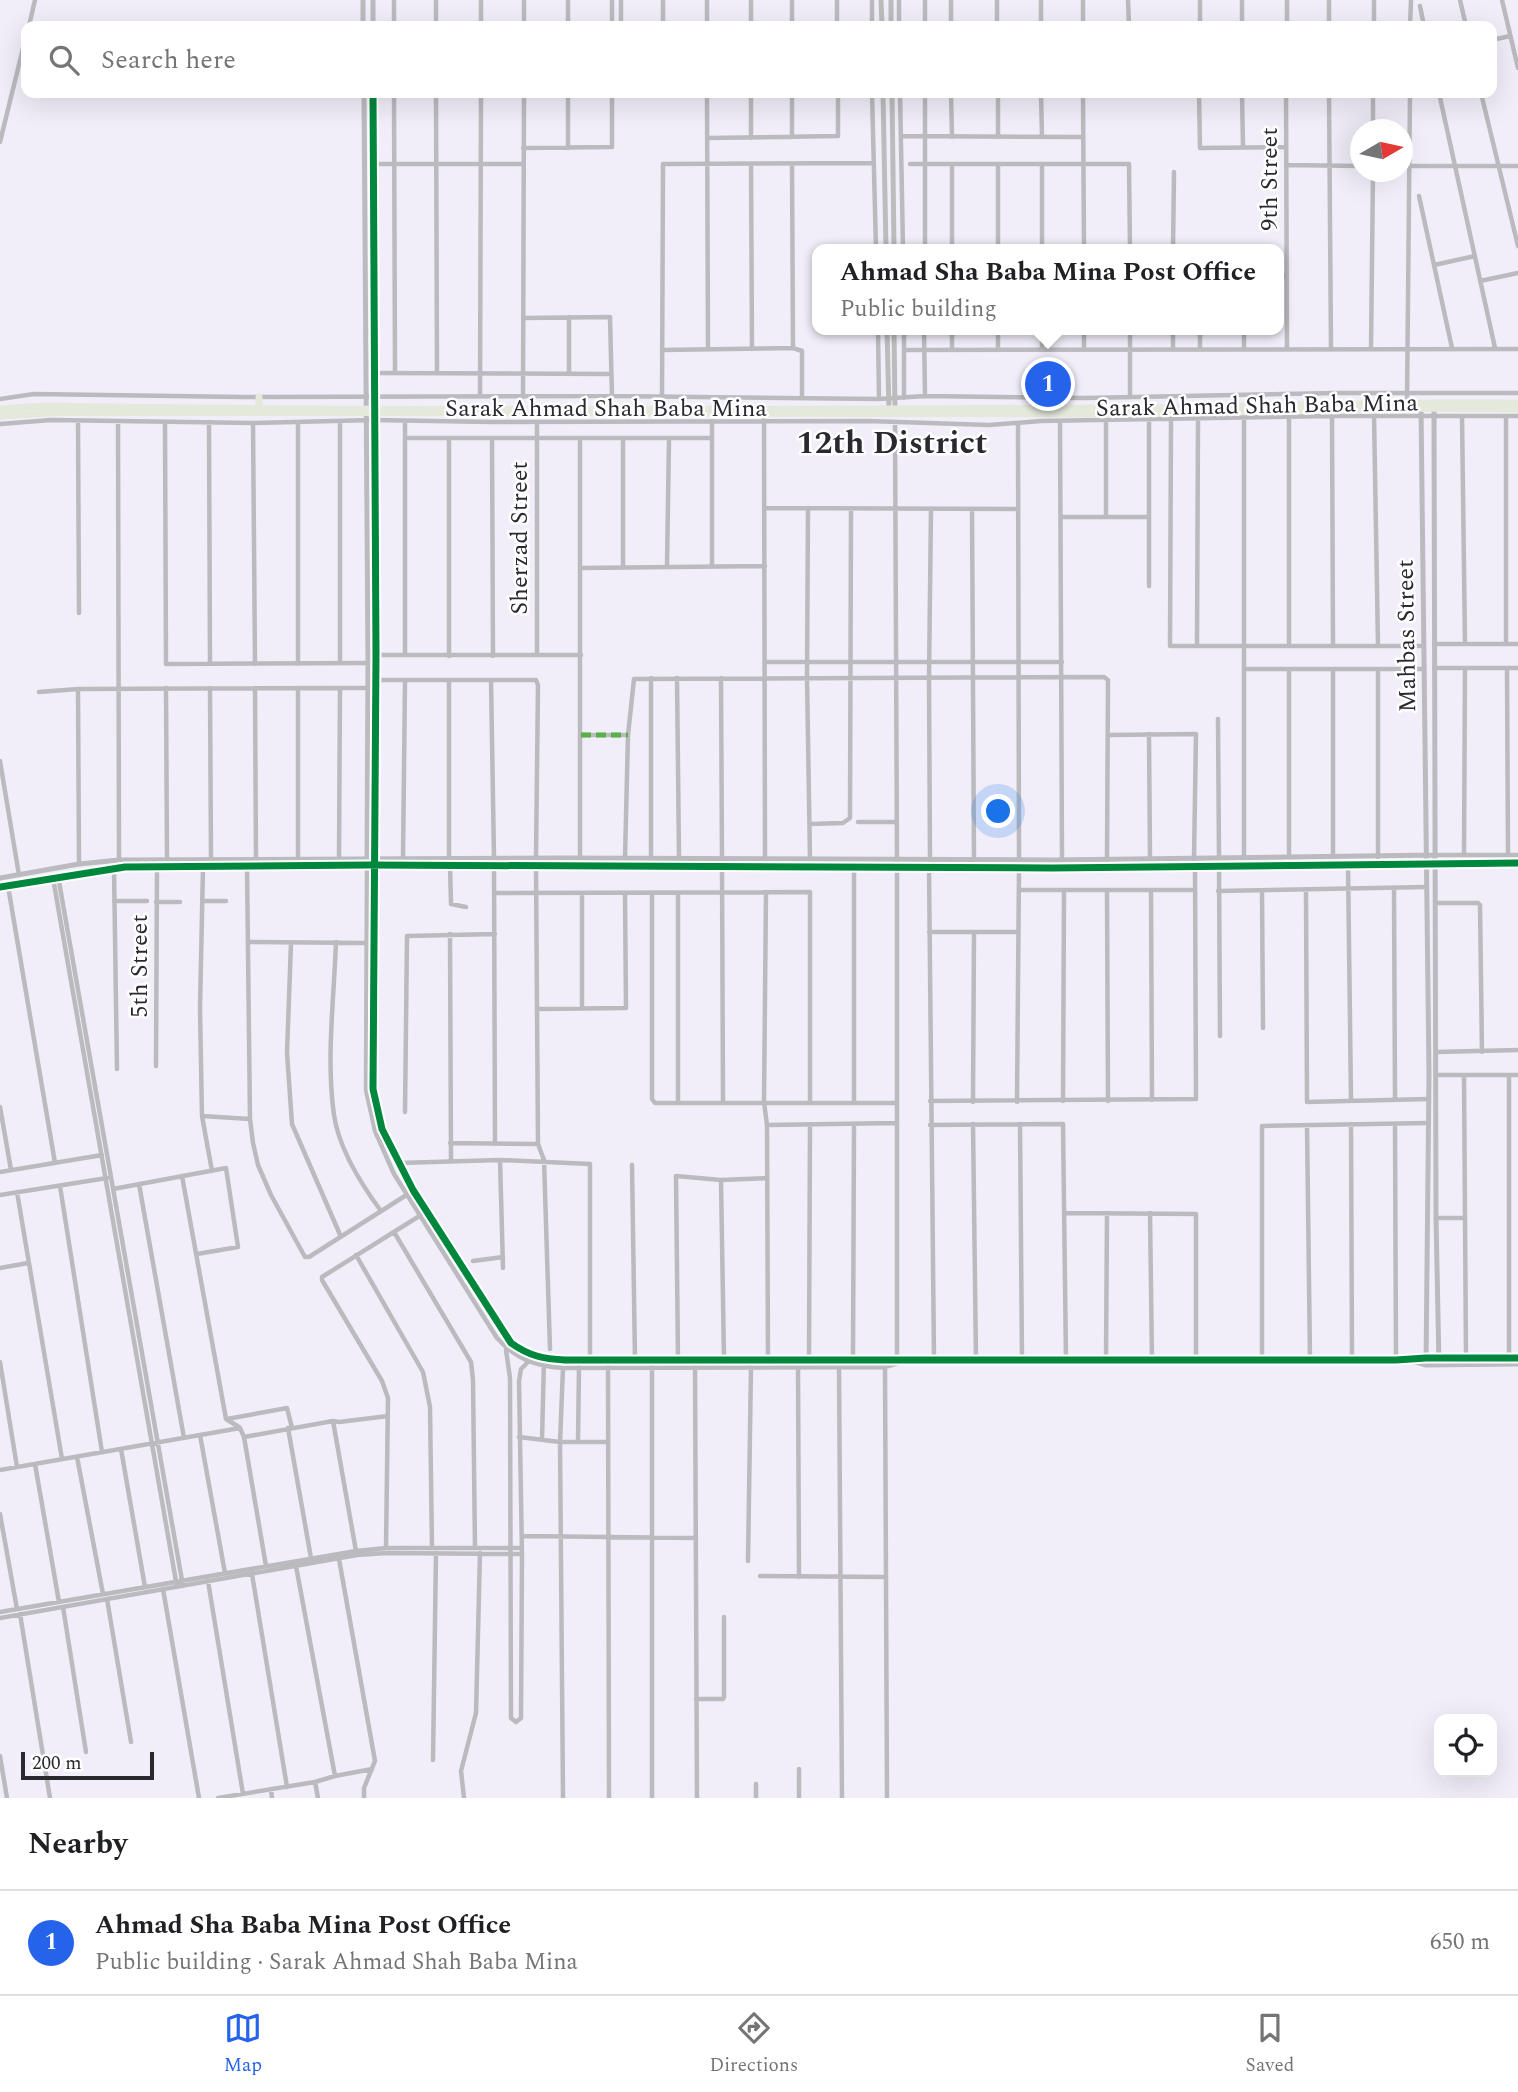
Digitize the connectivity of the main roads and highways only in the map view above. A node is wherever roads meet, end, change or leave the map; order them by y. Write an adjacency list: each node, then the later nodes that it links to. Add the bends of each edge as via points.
1 (881, 0): 3 (main road)
2 (891, 0): 4 (main road)
3 (882, 21)
4 (891, 21)
5 (883, 98): 7 (main road)
6 (892, 98): 8 (main road)
7 (886, 244)
8 (894, 244)
9 (887, 335): 12 (main road)
10 (894, 335): 12 (main road)
11 (259, 397): 15 (highway)
12 (892, 398): 18 (main road)
13 (1407, 401): 14 (highway, Sarak Ahmad Shah Baba Mina); 17 (highway, via 1421,412); 18 (highway, via 1202,413)
14 (1518, 403)
15 (259, 408): 16 (highway); 19 (highway)
16 (0, 409)
17 (1518, 409)
18 (893, 413): 19 (highway, Sarak Ahmad Shah Baba Mina); 19 (highway, via 764,418)
19 (370, 414): 20 (highway, via 68,412)
20 (0, 416)

